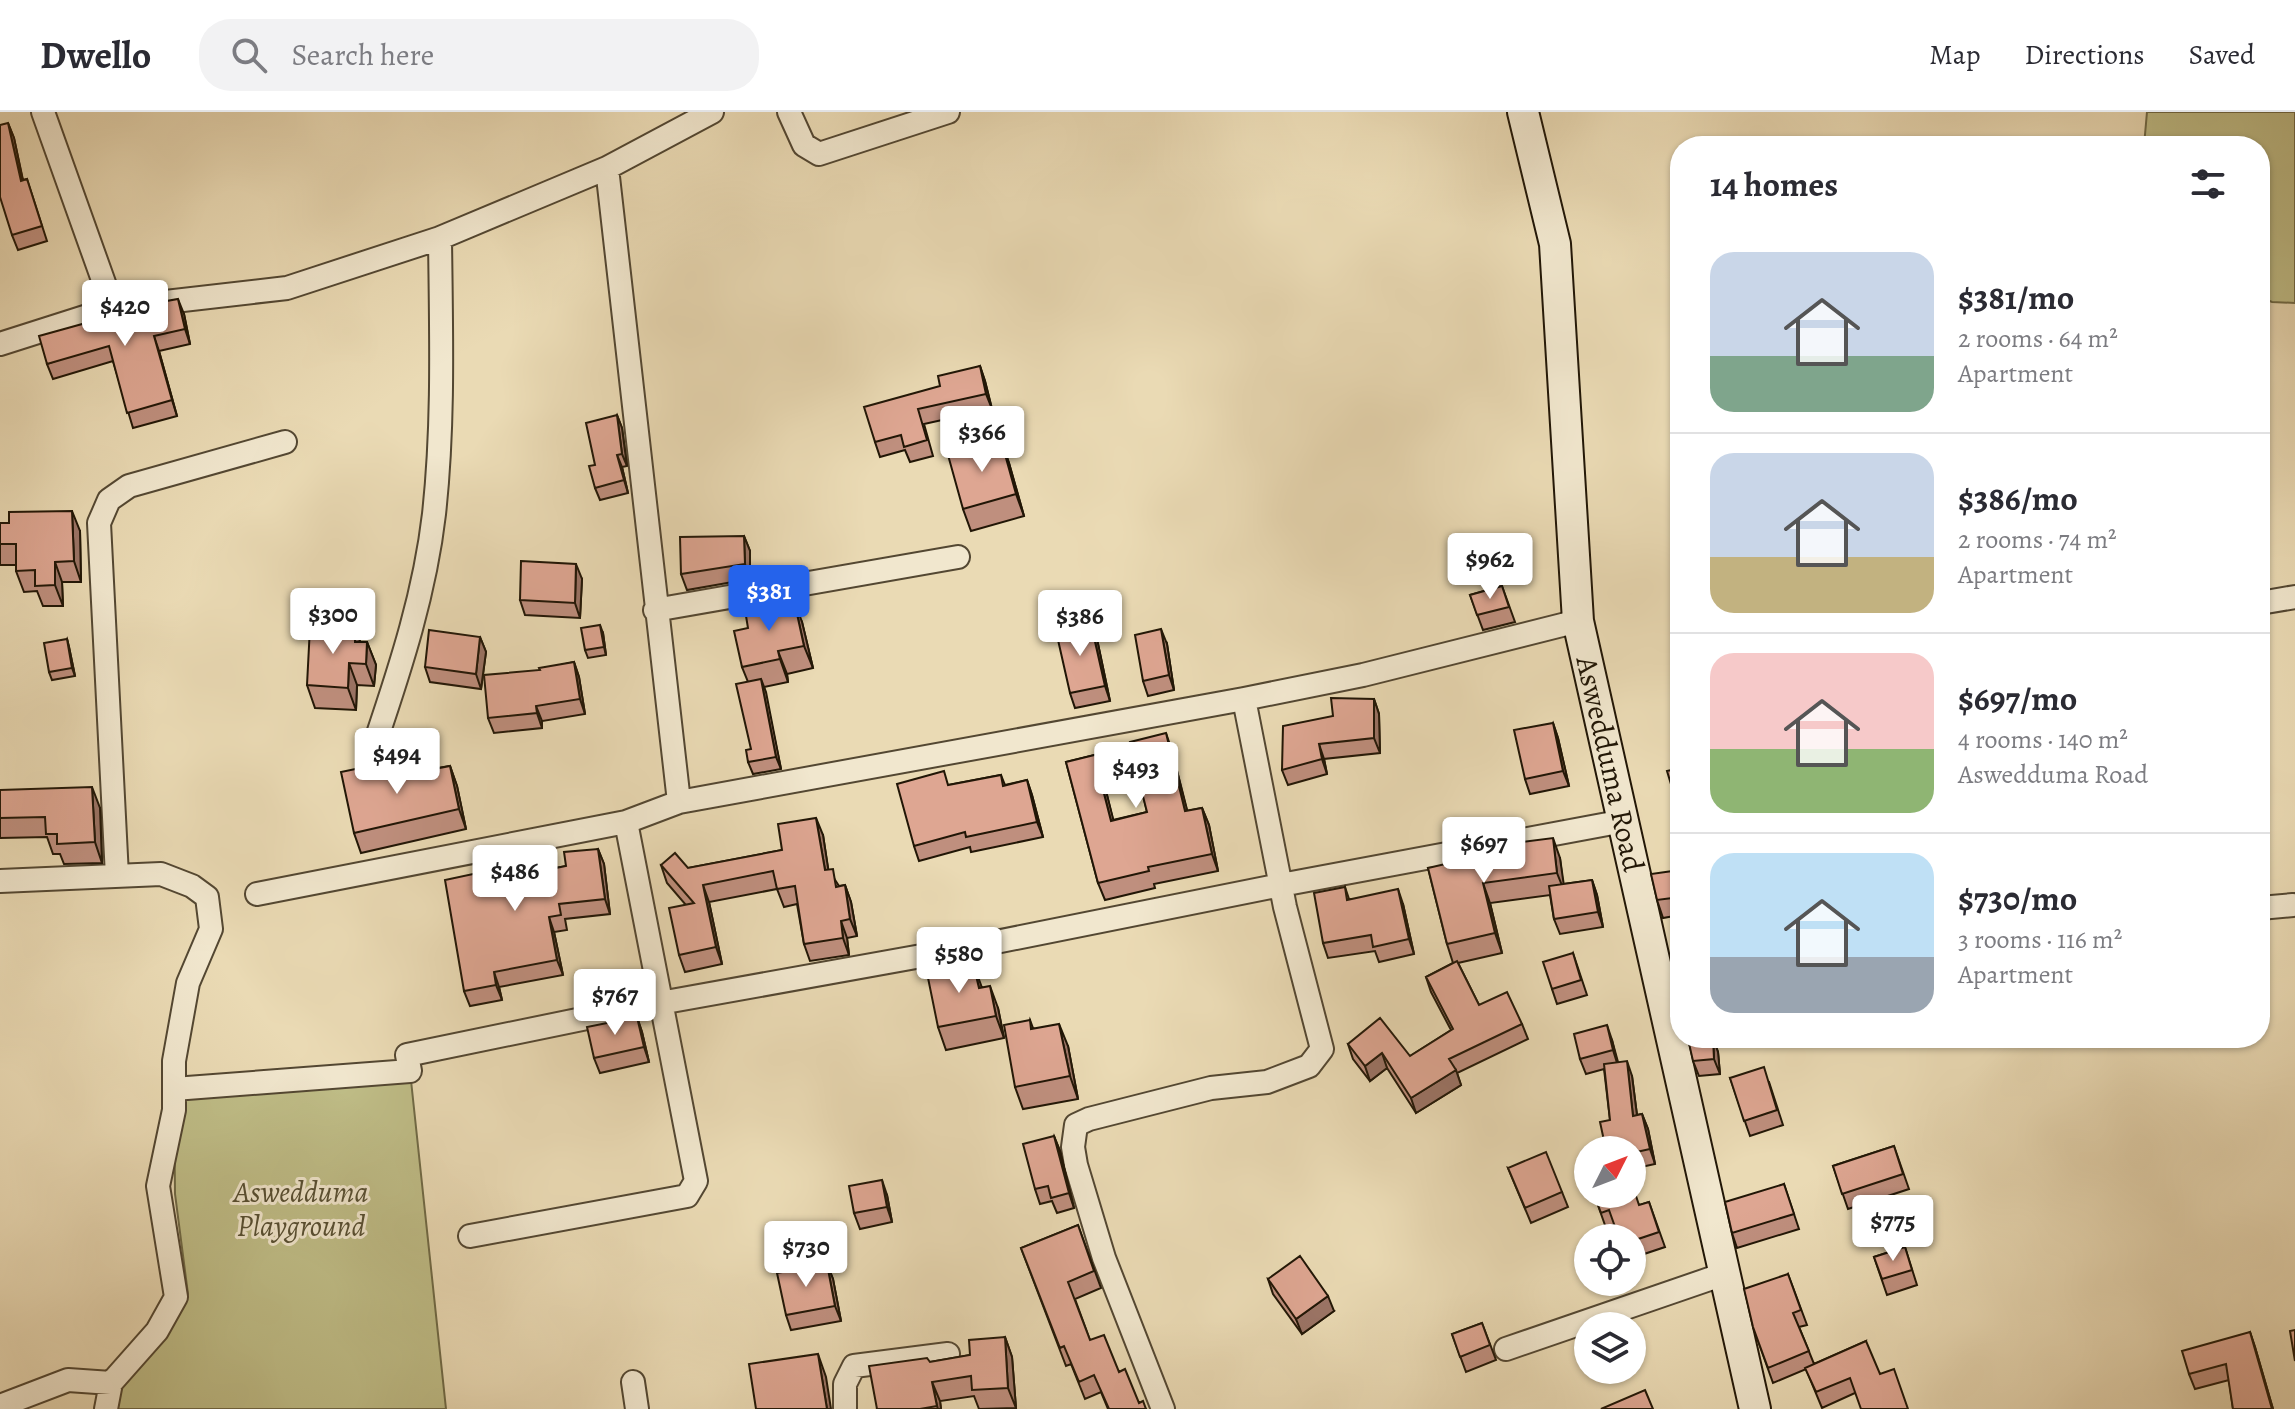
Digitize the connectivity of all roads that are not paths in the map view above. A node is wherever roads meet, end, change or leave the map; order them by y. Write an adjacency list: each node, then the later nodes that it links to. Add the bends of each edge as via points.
1 (43, 112): 8 (street)
2 (712, 112): 6 (street)
3 (789, 112): 4 (street, via 804,145 819,154)
4 (948, 112)
5 (1523, 112): 15 (street, Aswedduma Road, via 1555,244)
6 (607, 168): 7 (street); 14 (street)
7 (440, 238): 8 (street, via 287,288); 17 (street, via 442,365 434,515 411,638)
8 (113, 308): 9 (street)
9 (0, 344)
10 (285, 442): 21 (street, via 129,486 109,500 99,523)
11 (958, 557): 14 (street)
12 (2295, 597): 13 (street)
13 (2270, 601)
14 (655, 610): 18 (street)
15 (1578, 621): 16 (street); 28 (street, Aswedduma Road)
16 (1244, 699): 18 (street); 23 (street)
17 (376, 740)
18 (679, 802): 19 (street)
19 (626, 822): 24 (street); 27 (street)
20 (1613, 823): 23 (street)
21 (117, 876): 22 (street); 30 (street, via 161,874 207,897 211,929 188,983)
22 (0, 881)
23 (1281, 885): 27 (street); 41 (street, via 1322,1049 1309,1066 1267,1082 1211,1088 1076,1125 1076,1165 1104,1258)
24 (257, 894)
25 (2293, 905): 26 (street)
26 (2270, 907)
27 (660, 1003): 30 (street, via 407,1055 410,1071); 31 (street, via 696,1181 687,1196)
28 (1670, 1032)
29 (1673, 1048): 32 (street, Aswedduma Road)
30 (174, 1089): 36 (street, via 158,1186 176,1297 157,1331)
31 (470, 1236)
32 (1724, 1274): 33 (street); 42 (street, Aswedduma Road)
33 (1506, 1349)
34 (948, 1354): 40 (street, via 854,1366 845,1384)
35 (633, 1382): 39 (street)
36 (111, 1383): 37 (street, via 68,1380); 38 (street)
37 (0, 1406)
38 (106, 1409)
39 (637, 1409)
40 (845, 1409)
41 (1163, 1409)
42 (1755, 1409)

